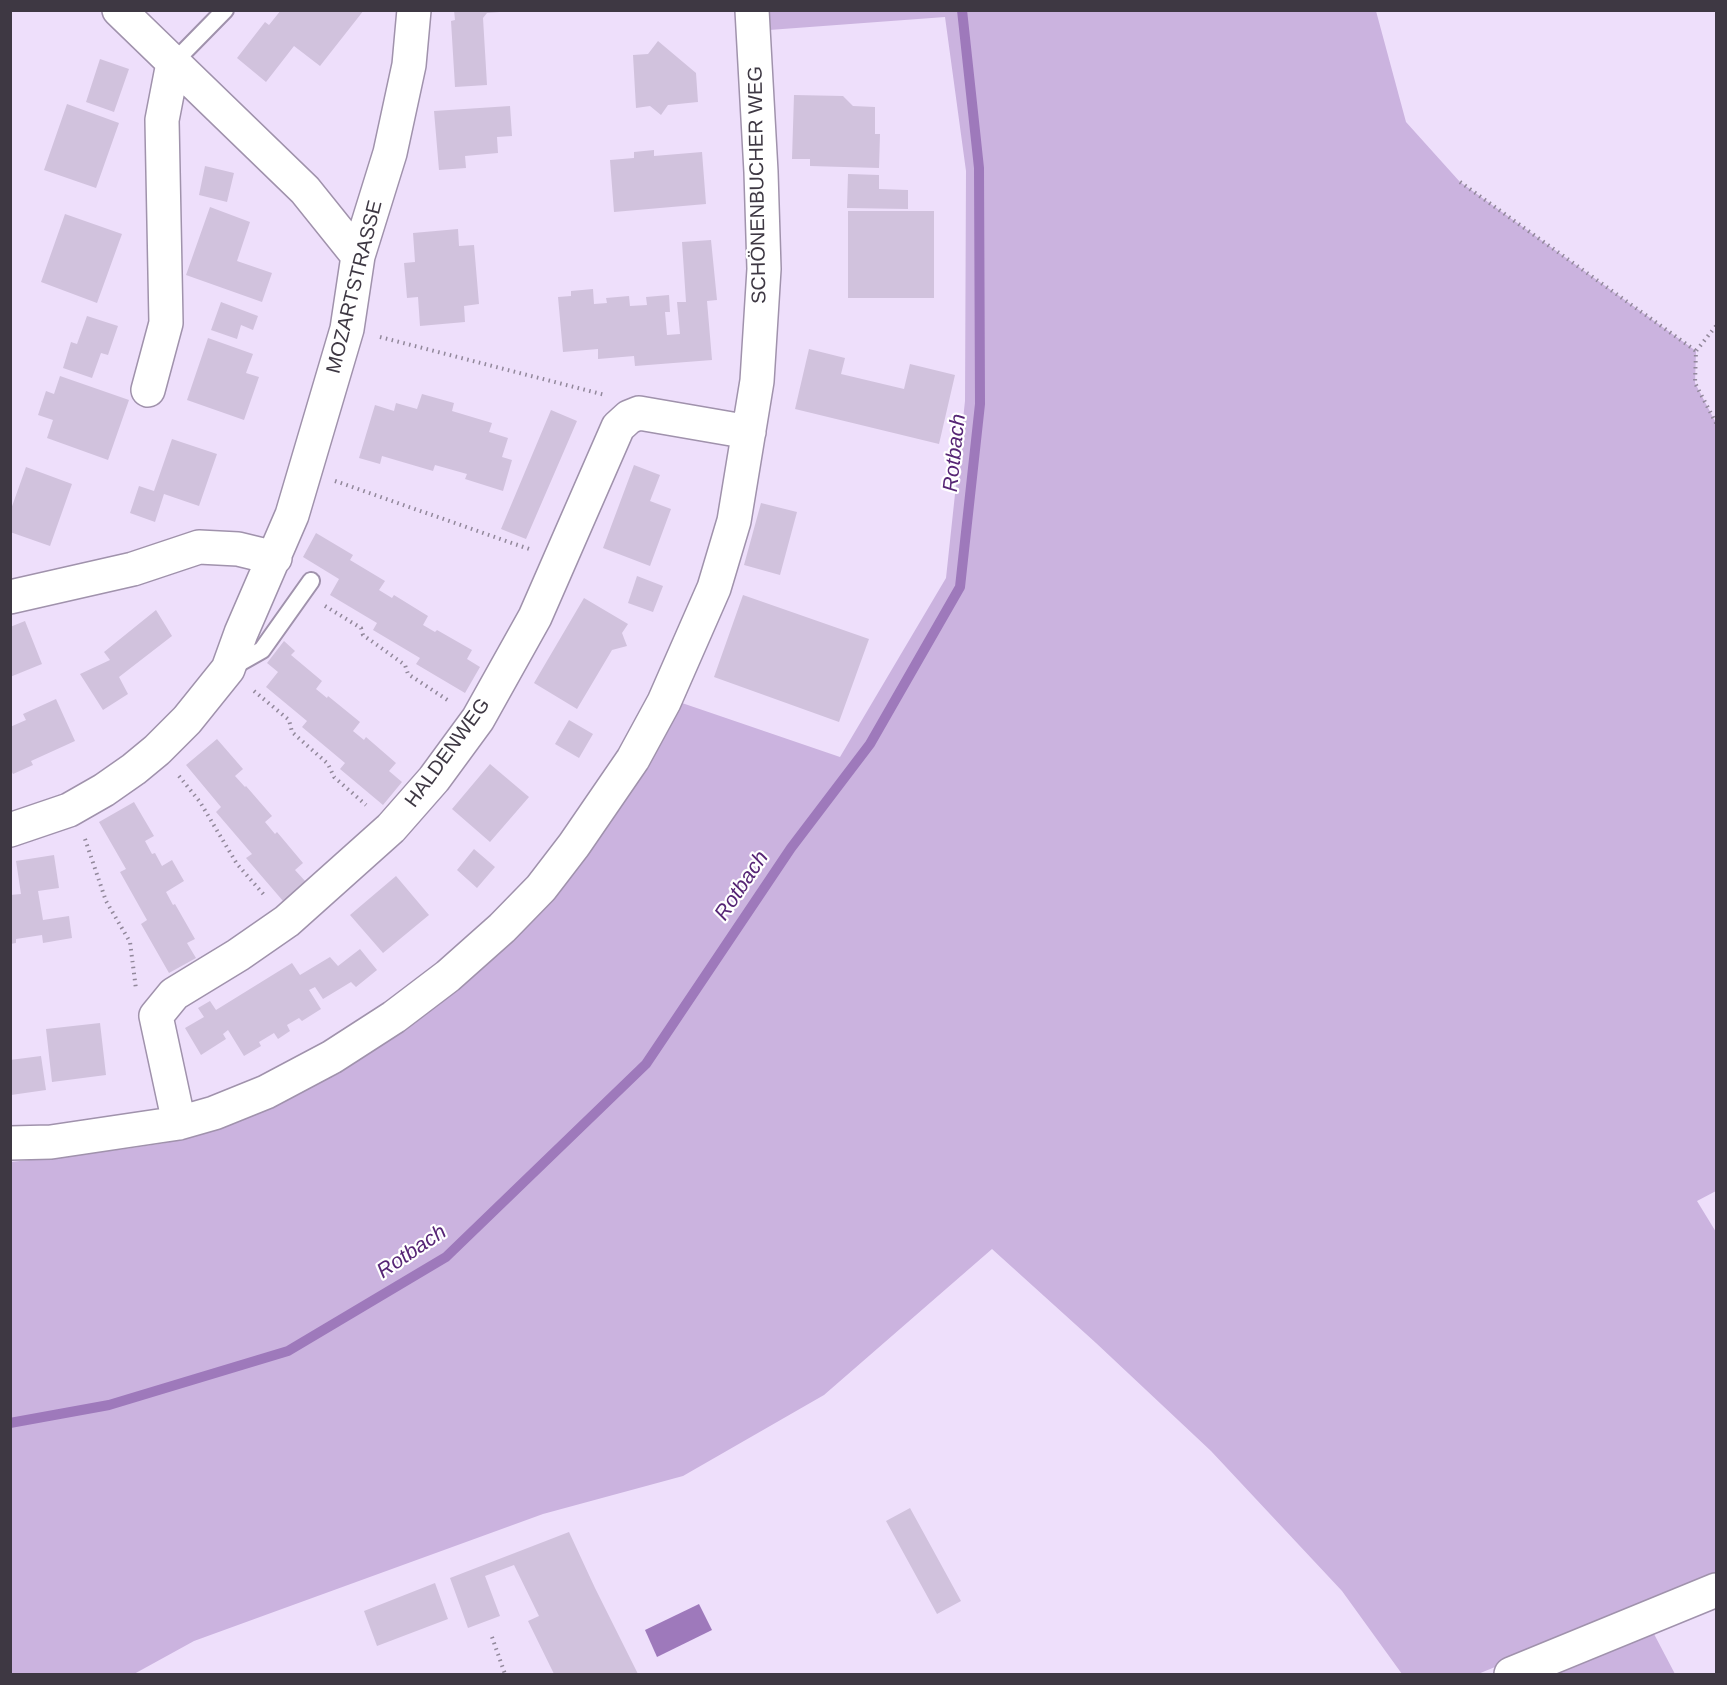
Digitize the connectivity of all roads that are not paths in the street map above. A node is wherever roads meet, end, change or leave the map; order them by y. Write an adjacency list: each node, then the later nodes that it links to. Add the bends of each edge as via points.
1 (118, 10): 5 (street)
2 (225, 10): 5 (lane)
3 (414, 10): 6 (street, MOZARTSTRASSE, via 409,65 390,153)
4 (752, 10): 8 (street, SCHÖNENBUCHER WEG, via 764,269 757,381)
5 (173, 63): 6 (street, via 305,190); 7 (street, via 162,120 166,323)
6 (358, 255): 9 (street, MOZARTSTRASSE, via 347,329 292,515)
7 (148, 390)
8 (749, 432): 14 (street, SCHÖNENBUCHER WEG, via 734,521 714,588 664,702 633,759 541,888 448,976 394,1017 332,1057 266,1092); 14 (street, HALDENWEG, via 639,413 618,427 535,617 478,718 434,779 392,828 287,921 174,994 156,1016)
9 (274, 558): 11 (street, via 238,549 199,547 133,568); 12 (street, MOZARTSTRASSE)
10 (307, 587): 12 (lane, via 262,650)
11 (10, 597)
12 (228, 669): 13 (street, MOZARTSTRASSE, via 157,750 104,790 69,810)
13 (10, 830)
14 (179, 1123): 15 (street, SCHÖNENBUCHER WEG, via 51,1142)
15 (10, 1143)
16 (1716, 1590): 17 (street)
17 (1511, 1674)

